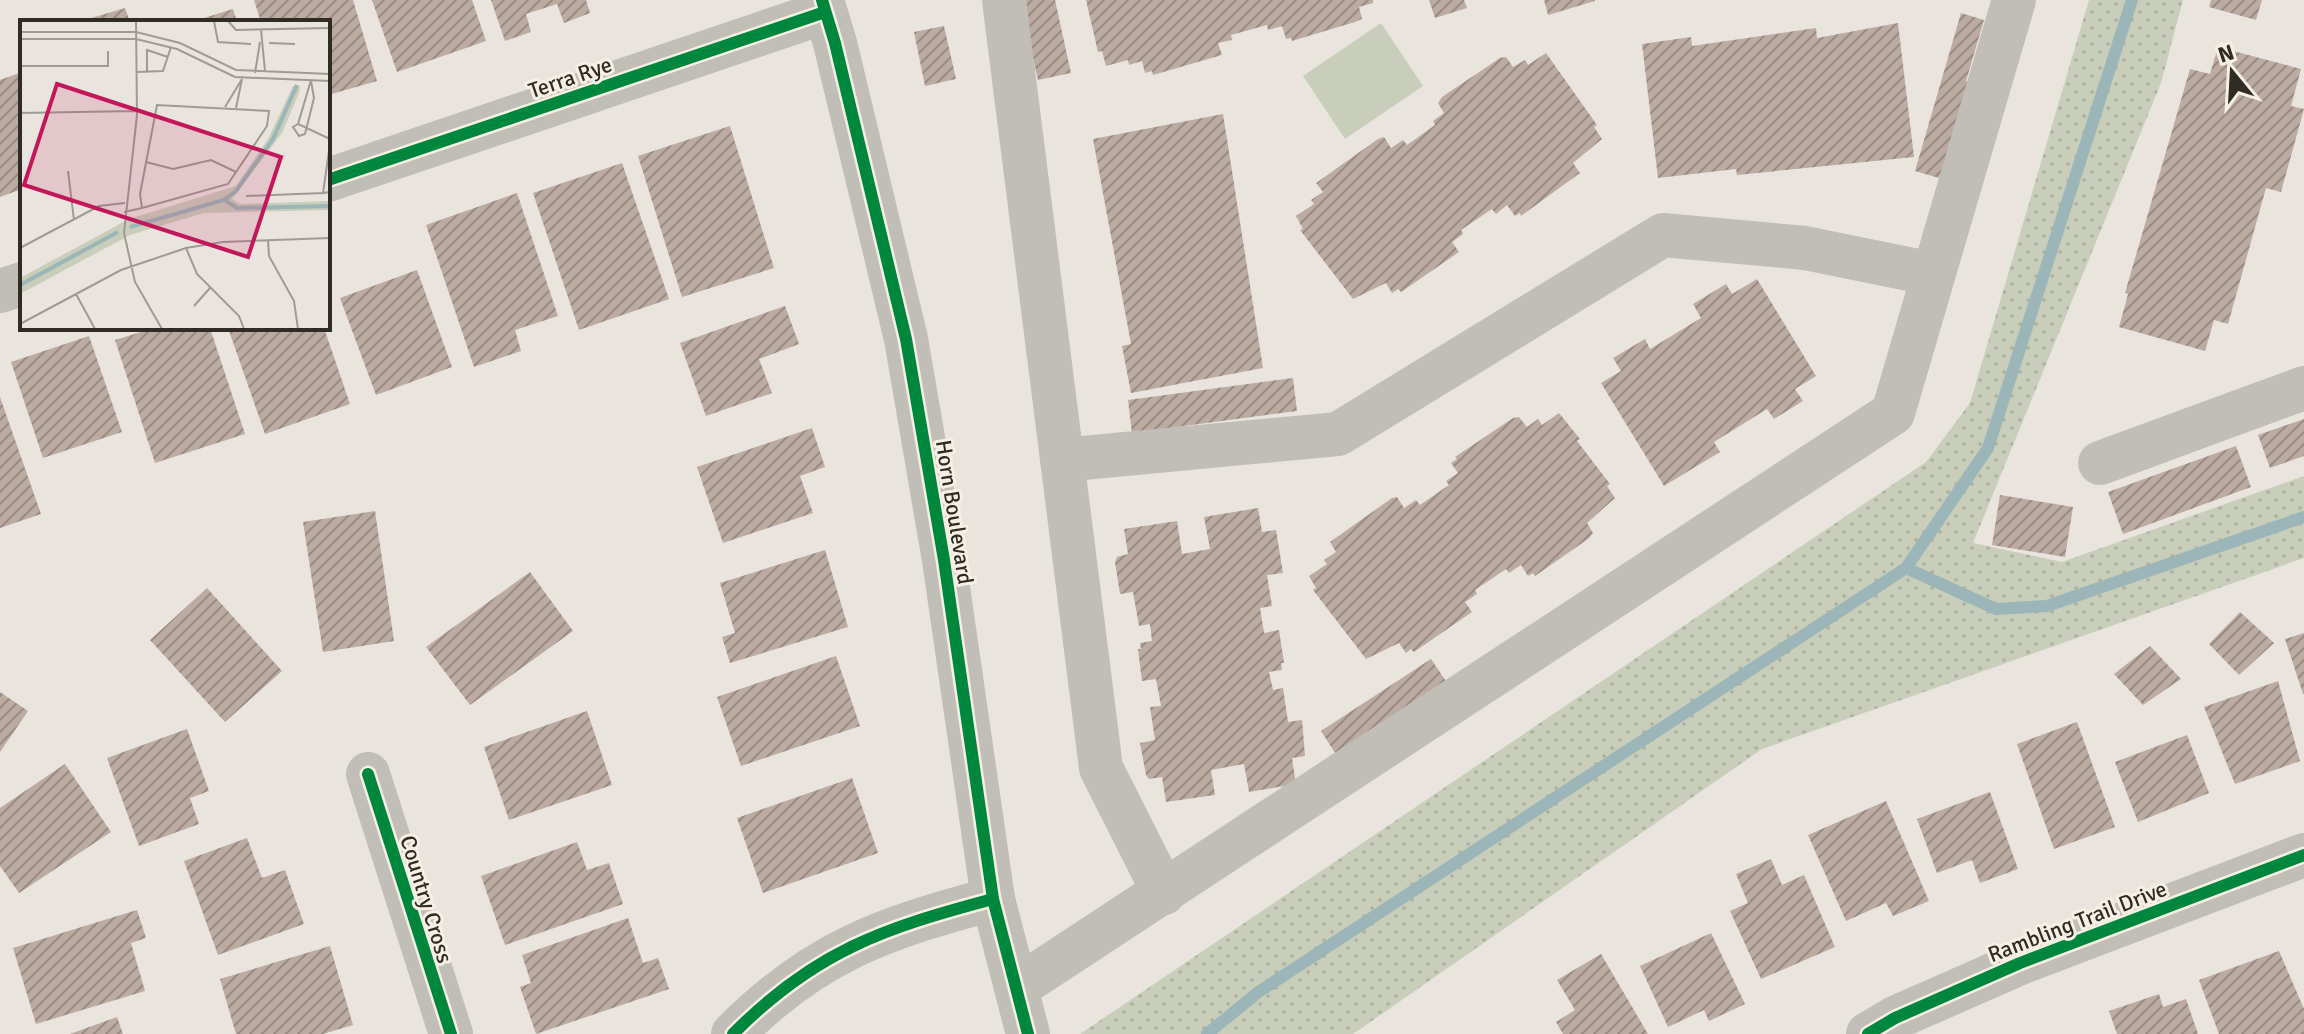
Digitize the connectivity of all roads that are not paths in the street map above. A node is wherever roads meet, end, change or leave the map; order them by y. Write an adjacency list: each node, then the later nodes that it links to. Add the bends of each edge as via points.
1 (1004, 0): 9 (street)
2 (2014, 0): 5 (street)
3 (824, 6): 4 (street, Terra Rye); 14 (street, Horn Boulevard, via 906,339)
4 (330, 179)
5 (1933, 274): 9 (street, via 1805,248 1663,235 1338,434); 13 (street, via 1893,413)
6 (20, 285): 7 (street)
7 (0, 291)
8 (2304, 388): 10 (street)
9 (1062, 460): 13 (street, via 1101,768)
10 (2100, 463)
11 (368, 774): 16 (street, Country Cross)
12 (2304, 855): 19 (street, Rambling Trail Drive, via 2020,963)
13 (1164, 893): 15 (street)
14 (993, 899): 15 (street, Horn Boulevard); 17 (street, via 905,922 831,955 761,1006)
15 (1016, 988): 18 (street, Horn Boulevard)
16 (451, 1034)
17 (733, 1034)
18 (1028, 1034)
19 (1868, 1034)

